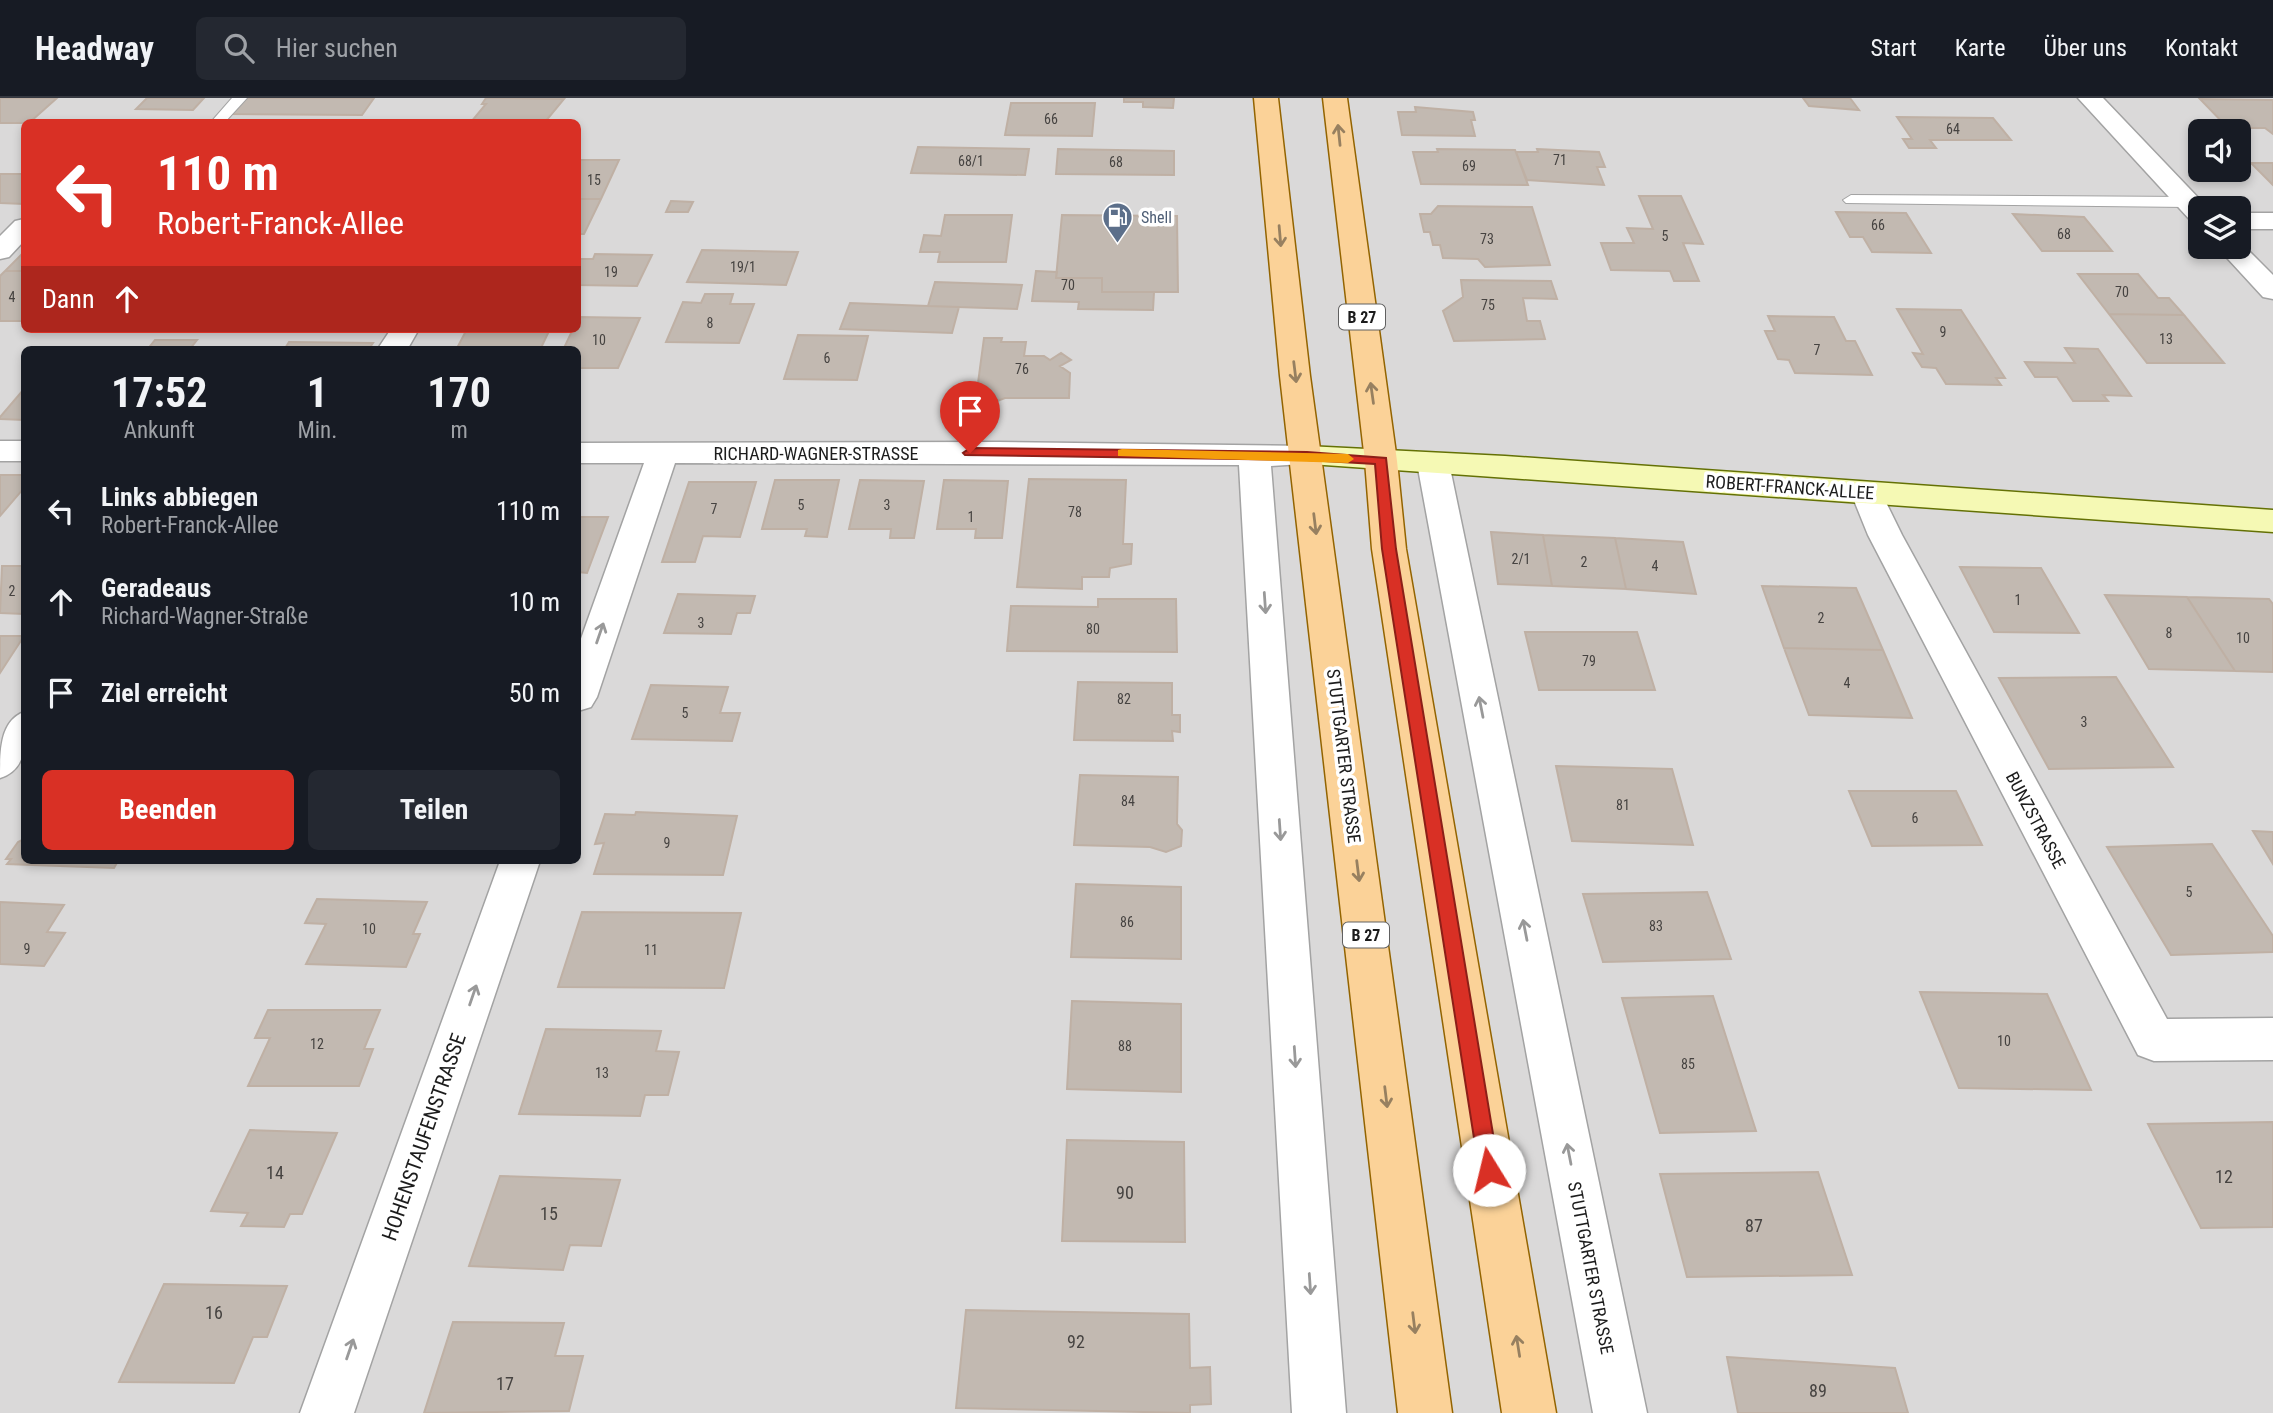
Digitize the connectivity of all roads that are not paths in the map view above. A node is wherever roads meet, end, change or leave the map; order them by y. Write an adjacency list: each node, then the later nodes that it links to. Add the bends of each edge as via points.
1 (240, 98): 5 (lane)
2 (1266, 98): 22 (main road, STUTTGARTER STRASSE / B 27, one-way to 22)
3 (1335, 98): 23 (main road, B 27, one-way to 3)
4 (2090, 98): 7 (street)
5 (221, 119)
6 (1851, 200): 8 (lane)
7 (2188, 202)
8 (2188, 208)
9 (0, 215): 10 (street)
10 (21, 216)
11 (2251, 221): 12 (street)
12 (2273, 221)
13 (21, 230): 14 (street)
14 (0, 251)
15 (2242, 259): 16 (street)
16 (2273, 291)
17 (0, 451): 18 (street)
18 (21, 451)
19 (581, 453): 20 (street, RICHARD-WAGNER-STRASSE)
20 (663, 453): 21 (street, RICHARD-WAGNER-STRASSE); 27 (street, one-way to 20)
21 (1254, 456): 22 (street, RICHARD-WAGNER-STRASSE); 33 (street, one-way to 33)
22 (1307, 456): 23 (main road, ROBERT-FRANCK-ALLEE); 34 (main road, STUTTGARTER STRASSE / B 27, one-way to 34)
23 (1381, 461): 24 (main road, ROBERT-FRANCK-ALLEE); 35 (main road, B 27, one-way to 23, via 1389,549)
24 (1433, 463): 25 (main road, ROBERT-FRANCK-ALLEE); 36 (street, STUTTGARTER STRASSE, one-way to 24)
25 (1867, 493): 26 (main road, ROBERT-FRANCK-ALLEE); 31 (street, BUNZSTRASSE, via 1885,535 2154,1040)
26 (2273, 521)
27 (581, 688)
28 (21, 731): 29 (street)
29 (0, 763)
30 (519, 864): 32 (street, HOHENSTAUFENSTRASSE, one-way to 30)
31 (2273, 1039)
32 (327, 1413)
33 (1319, 1413)
34 (1425, 1413)
35 (1529, 1413)
36 (1620, 1413)

